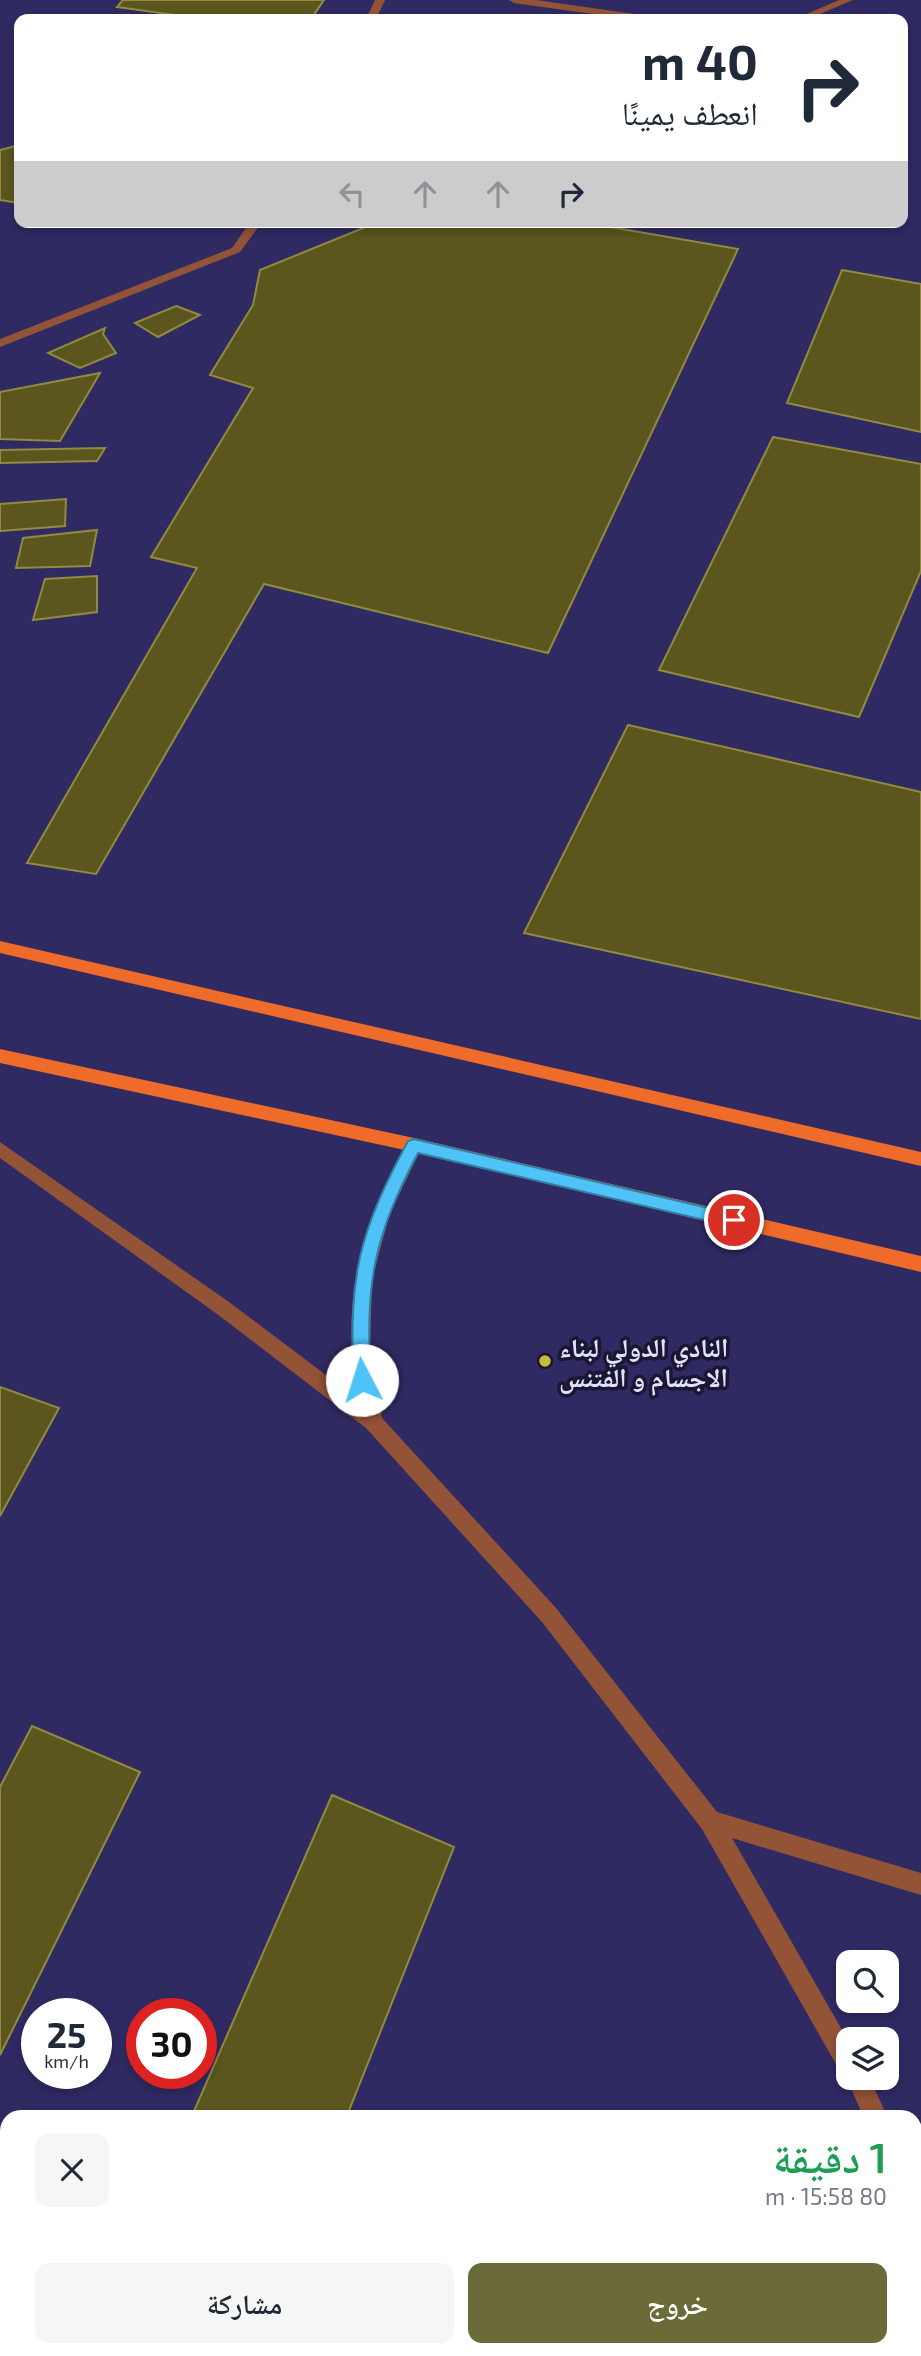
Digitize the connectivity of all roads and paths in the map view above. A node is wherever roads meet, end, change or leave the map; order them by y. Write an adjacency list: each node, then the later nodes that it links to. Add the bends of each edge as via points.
1 (514, 0): 3 (street)
2 (848, 0): 4 (street)
3 (613, 14)
4 (813, 14)
5 (252, 228): 6 (street, via 236,250)
6 (0, 343)
7 (0, 947): 11 (main road)
8 (0, 1056): 9 (main road)
9 (414, 1145): 12 (main road); 13 (street, via 376,1220 359,1297 362,1380)
10 (0, 1149): 13 (street)
11 (921, 1159)
12 (921, 1264)
13 (373, 1422): 14 (street, via 549,1615)
14 (710, 1821): 15 (street); 16 (street)
15 (921, 1884)
16 (836, 2042)
17 (863, 2090): 18 (street)
18 (873, 2110)

